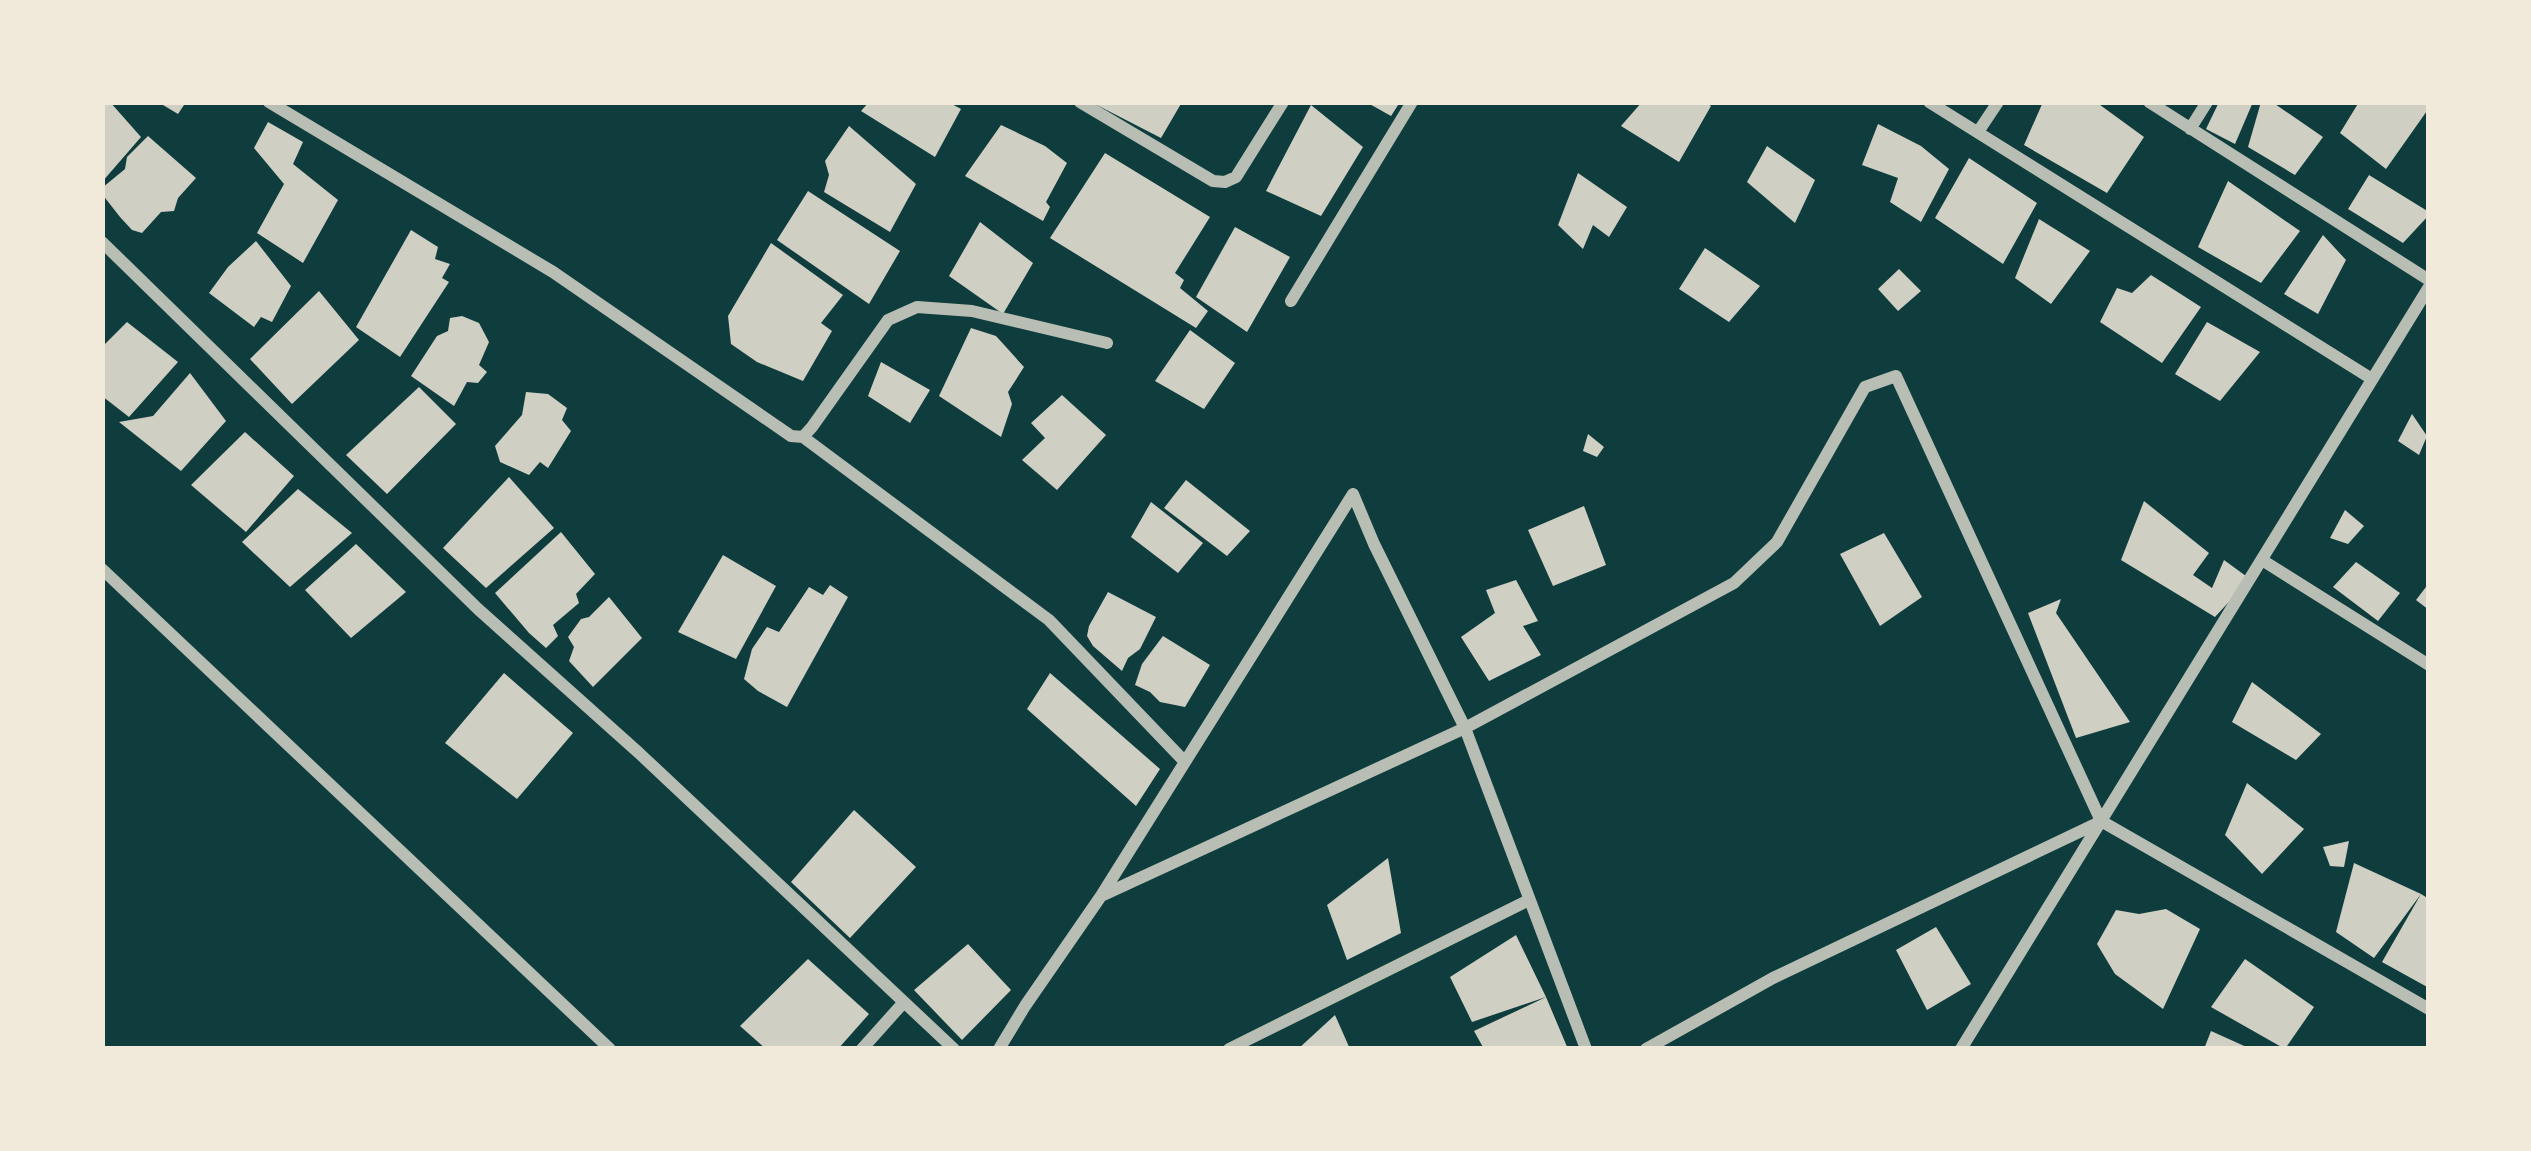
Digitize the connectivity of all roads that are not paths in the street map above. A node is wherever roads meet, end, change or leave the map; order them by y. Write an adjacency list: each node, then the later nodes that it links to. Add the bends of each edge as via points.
1 (269, 102): 16 (street, via 553,272)
2 (1080, 102): 3 (street, via 1225,182)
3 (1283, 102)
4 (1412, 102): 13 (street)
5 (1929, 102): 10 (street)
6 (1998, 102): 10 (street)
7 (2150, 102): 9 (street)
8 (2207, 102): 9 (street)
9 (2190, 129): 12 (street)
10 (1978, 132): 15 (street)
11 (102, 242): 25 (street, via 478,609)
12 (2429, 283): 15 (street)
13 (1291, 301)
14 (1107, 344): 16 (street, via 972,311 917,307 888,320)
15 (2372, 379): 17 (street)
16 (803, 437): 21 (street, via 1049,620)
17 (2262, 560): 19 (street); 22 (street)
18 (102, 568): 27 (street)
19 (2429, 665)
20 (1465, 728): 21 (street, via 1353,494); 22 (street, via 1734,583 1777,542 1865,386 1896,376); 23 (street); 24 (street)
21 (1185, 762): 23 (street)
22 (2102, 821): 26 (street); 33 (street, via 1773,978); 34 (street)
23 (1101, 896): 30 (street)
24 (1529, 900): 31 (street); 32 (street)
25 (904, 1002): 28 (street); 29 (street)
26 (2429, 1009)
27 (610, 1049)
28 (862, 1049)
29 (953, 1049)
30 (999, 1049)
31 (1229, 1049)
32 (1586, 1049)
33 (1646, 1049)
34 (1961, 1049)

